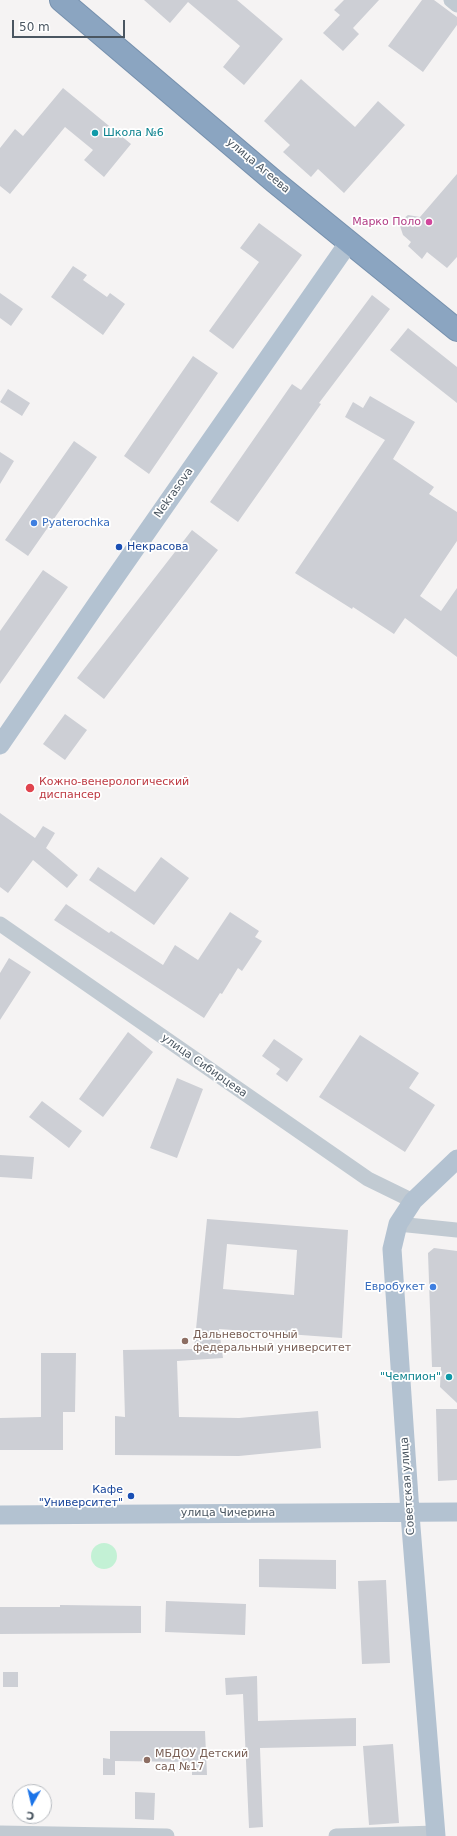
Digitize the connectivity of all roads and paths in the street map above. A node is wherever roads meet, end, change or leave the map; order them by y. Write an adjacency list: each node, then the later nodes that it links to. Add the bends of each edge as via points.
1 (61, 0): 4 (highway, улица Агеева)
2 (452, 0): 3 (street)
3 (457, 5)
4 (349, 242): 5 (highway, улица Агеева); 6 (main road, Nekrasova)
5 (457, 330)
6 (0, 745)
7 (0, 924): 9 (street, улица Сибирцева, via 368,1179)
8 (457, 1159): 9 (main road, Советская улица)
9 (413, 1201): 10 (main road, Советская улица)
10 (398, 1224): 11 (street); 13 (main road, Советская улица, via 392,1249)
11 (457, 1230)
12 (457, 1512): 13 (main road, улица Чичерина)
13 (410, 1513): 14 (main road, улица Чичерина); 16 (main road, Советская улица)
14 (0, 1515)
15 (0, 1832): 17 (street)
16 (436, 1835): 18 (street)
17 (167, 1836)
18 (336, 1836)

